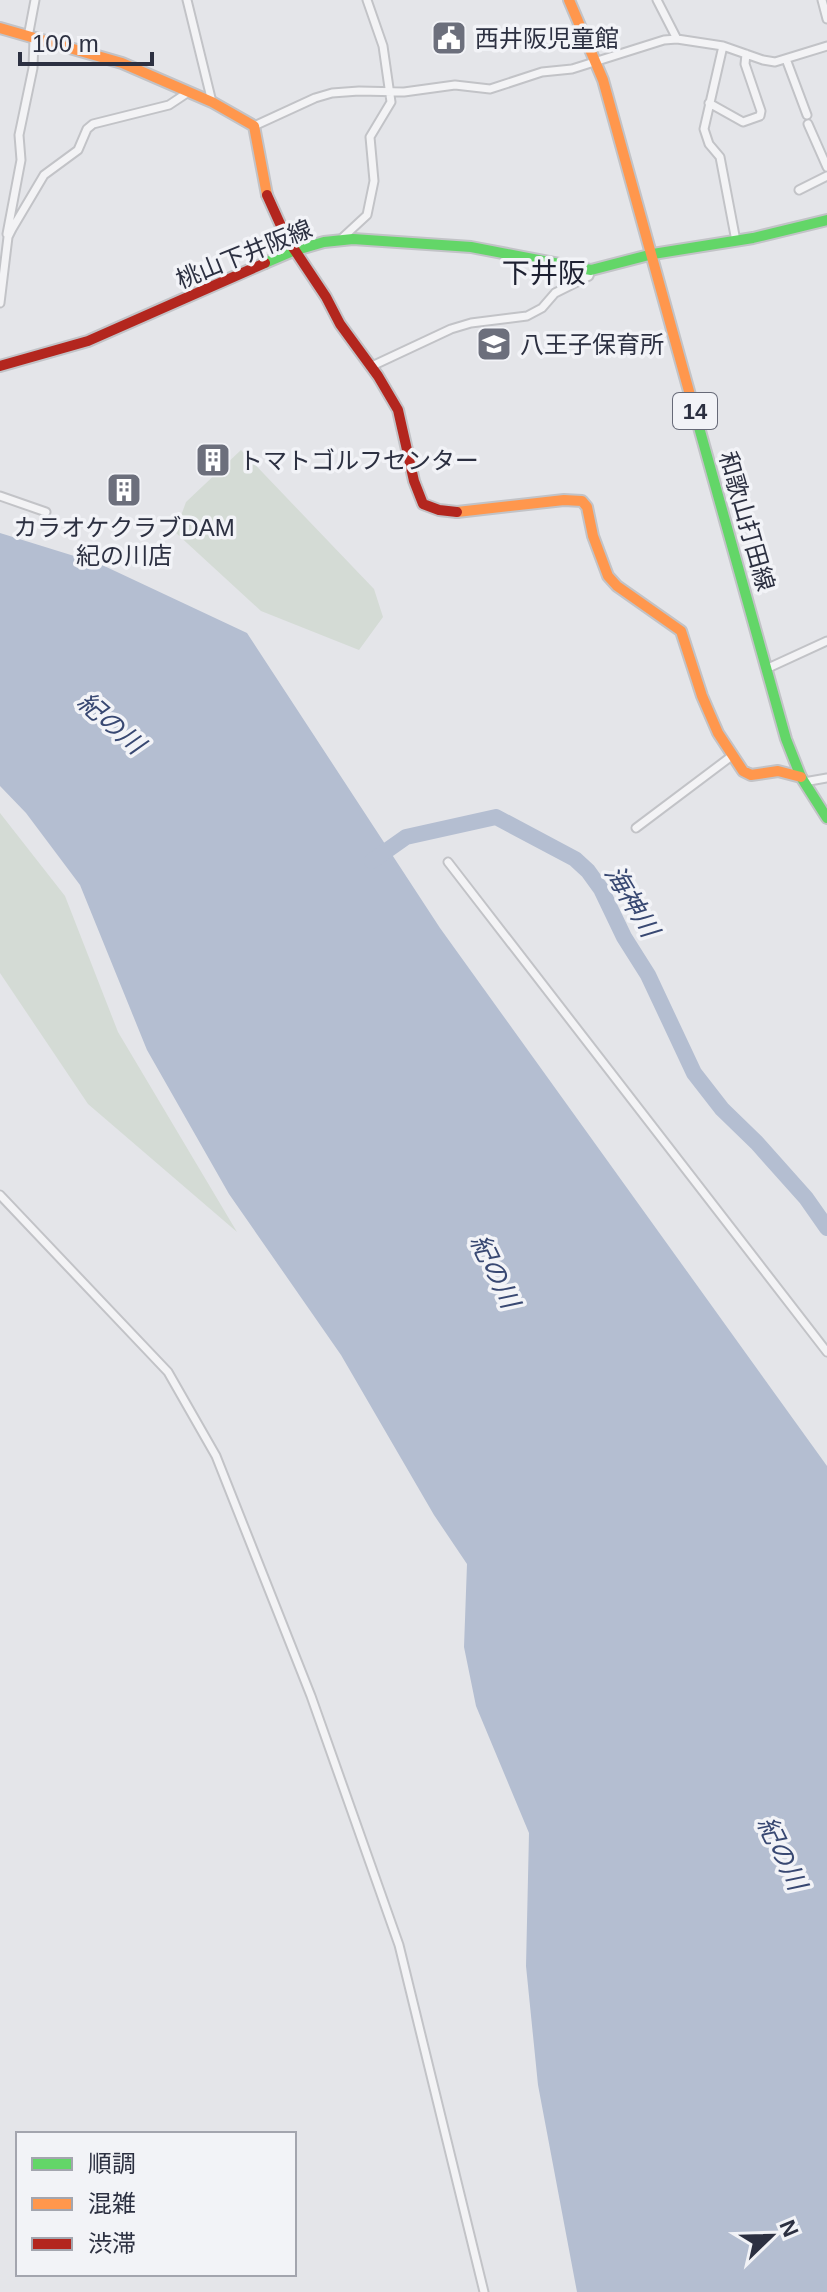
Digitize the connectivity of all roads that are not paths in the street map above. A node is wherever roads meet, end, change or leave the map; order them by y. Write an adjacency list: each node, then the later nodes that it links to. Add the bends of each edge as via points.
1 (35, 0): 9 (street)
2 (187, 0): 18 (street)
3 (367, 0): 16 (street, via 383,46)
4 (569, 0): 15 (main road, 和歌山打田線 / 14)
5 (657, 0): 10 (street)
6 (822, 0): 7 (street)
7 (827, 19)
8 (0, 28): 9 (main road)
9 (31, 38): 17 (main road, via 122,63); 25 (street, via 33,68 19,135 21,160)
10 (677, 39): 11 (street); 15 (street)
11 (723, 46): 13 (street); 19 (street)
12 (827, 46): 14 (street)
13 (746, 54): 14 (street, via 775,62); 19 (street, via 760,116 743,122)
14 (786, 59): 21 (street)
15 (595, 60): 16 (street, via 490,89 455,85); 29 (main road, 和歌山打田線 / 14)
16 (389, 92): 20 (street, via 332,93); 26 (street, via 391,102 370,137 374,181 367,215)
17 (187, 93): 18 (main road); 25 (street, via 169,105 87,129 78,150 44,175)
18 (212, 102): 20 (main road)
19 (709, 103): 27 (street, via 705,134 720,157)
20 (254, 126): 28 (main road, via 266,195)
21 (827, 167)
22 (827, 176): 23 (street)
23 (799, 190)
24 (827, 220): 27 (main road, 桃山下井阪線)
25 (8, 237): 31 (street)
26 (340, 240): 28 (main road, 桃山下井阪線); 30 (main road, 桃山下井阪線, via 471,247)
27 (736, 241): 29 (main road, 桃山下井阪線)
28 (293, 251): 32 (main road, 桃山下井阪線, via 99,336); 33 (main road)
29 (653, 254): 30 (main road, 桃山下井阪線); 37 (main road, 和歌山打田線 / 14)
30 (591, 270): 33 (street, via 527,316 451,329)
31 (0, 303)
32 (0, 366)
33 (372, 366): 38 (main road, via 398,410 423,504 435,511 459,511 582,501 608,576 681,631 702,696)
34 (0, 496): 35 (street)
35 (46, 512)
36 (827, 641): 37 (street)
37 (766, 669): 40 (main road, 和歌山打田線 / 14)
38 (733, 755): 40 (main road, via 751,775 778,771); 42 (street)
39 (827, 778): 40 (street)
40 (802, 780): 41 (main road, 和歌山打田線 / 14)
41 (827, 818)
42 (636, 828)
43 (448, 862): 45 (street)
44 (0, 1195): 46 (street, via 168,1372 216,1456 311,1696 399,1945)
45 (827, 1352)
46 (484, 2292)

